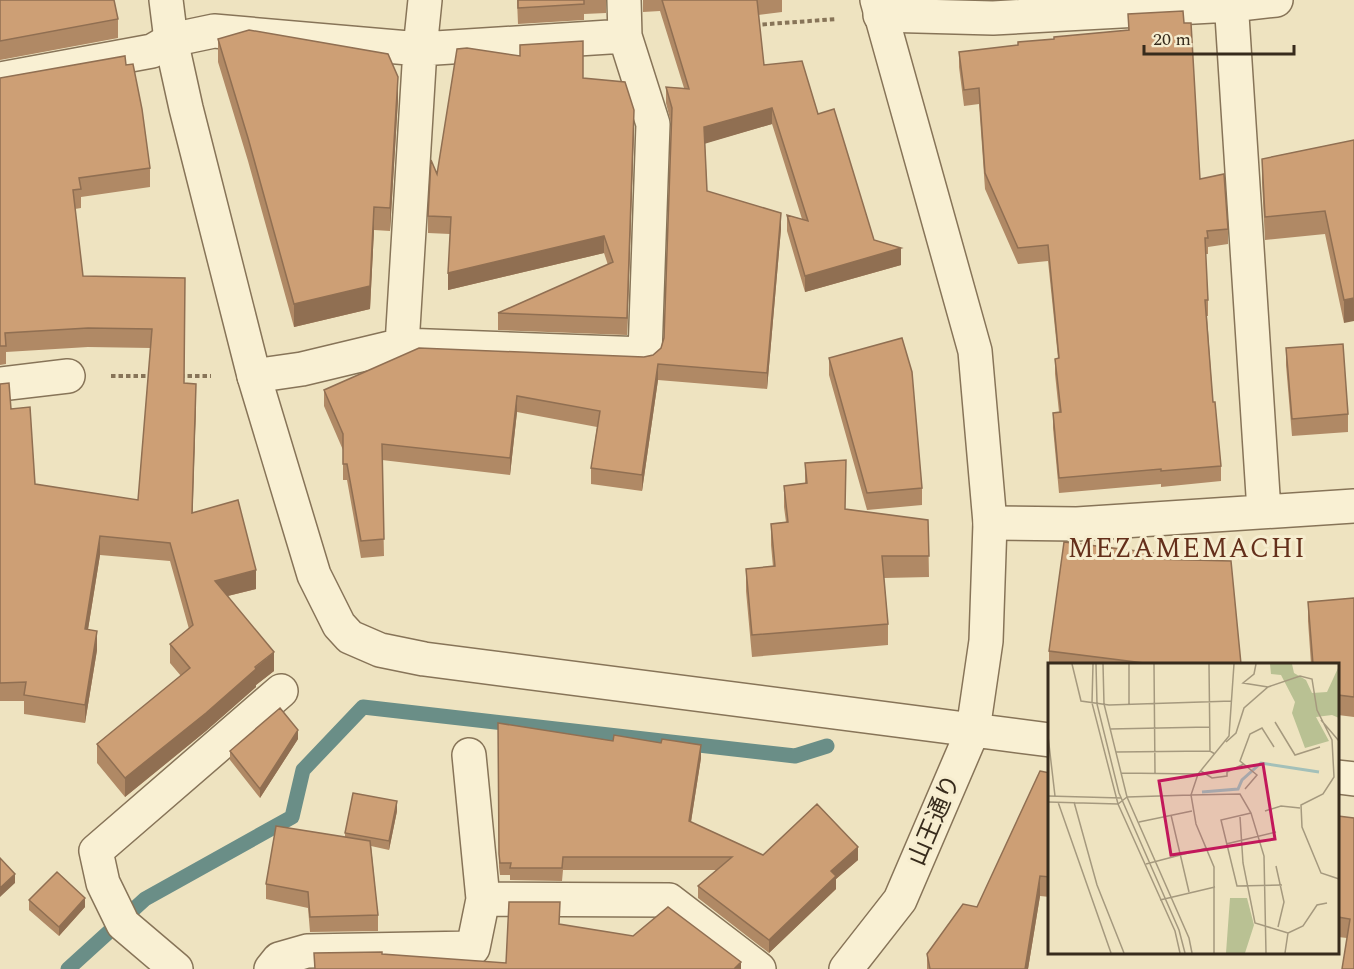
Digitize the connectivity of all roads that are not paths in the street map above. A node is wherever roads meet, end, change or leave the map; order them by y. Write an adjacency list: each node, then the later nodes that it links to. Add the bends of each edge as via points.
1 (166, 0): 8 (street)
2 (425, 0): 9 (street)
3 (624, 0): 7 (street)
4 (1276, 0): 5 (street)
5 (1231, 3): 6 (street, via 993,18); 16 (street)
6 (879, 8): 17 (street, 山王通り, via 975,351)
7 (625, 36): 9 (street); 11 (street, via 653,124 645,354)
8 (171, 40): 9 (street, via 214,31); 10 (street, via 152,51); 13 (street)
9 (420, 49): 11 (street)
10 (0, 79)
11 (402, 345): 13 (street)
12 (68, 376): 14 (street)
13 (254, 376): 19 (street, via 314,575 339,625 350,637 380,650 424,659)
14 (0, 384)
15 (1354, 506): 16 (street)
16 (1264, 512): 17 (street, via 1077,524)
17 (990, 523): 19 (street, 山王通り, via 986,641)
18 (281, 691): 25 (street, via 96,851 102,883 123,924)
19 (973, 730): 20 (street); 28 (street, 山王通り, via 900,900)
20 (1048, 740)
21 (469, 756): 24 (street)
22 (1339, 777): 23 (street)
23 (1354, 779)
24 (483, 899): 26 (street, via 473,948 307,951 279,959); 27 (street, via 669,900)
25 (176, 969)
26 (271, 969)
27 (759, 969)
28 (846, 969)

